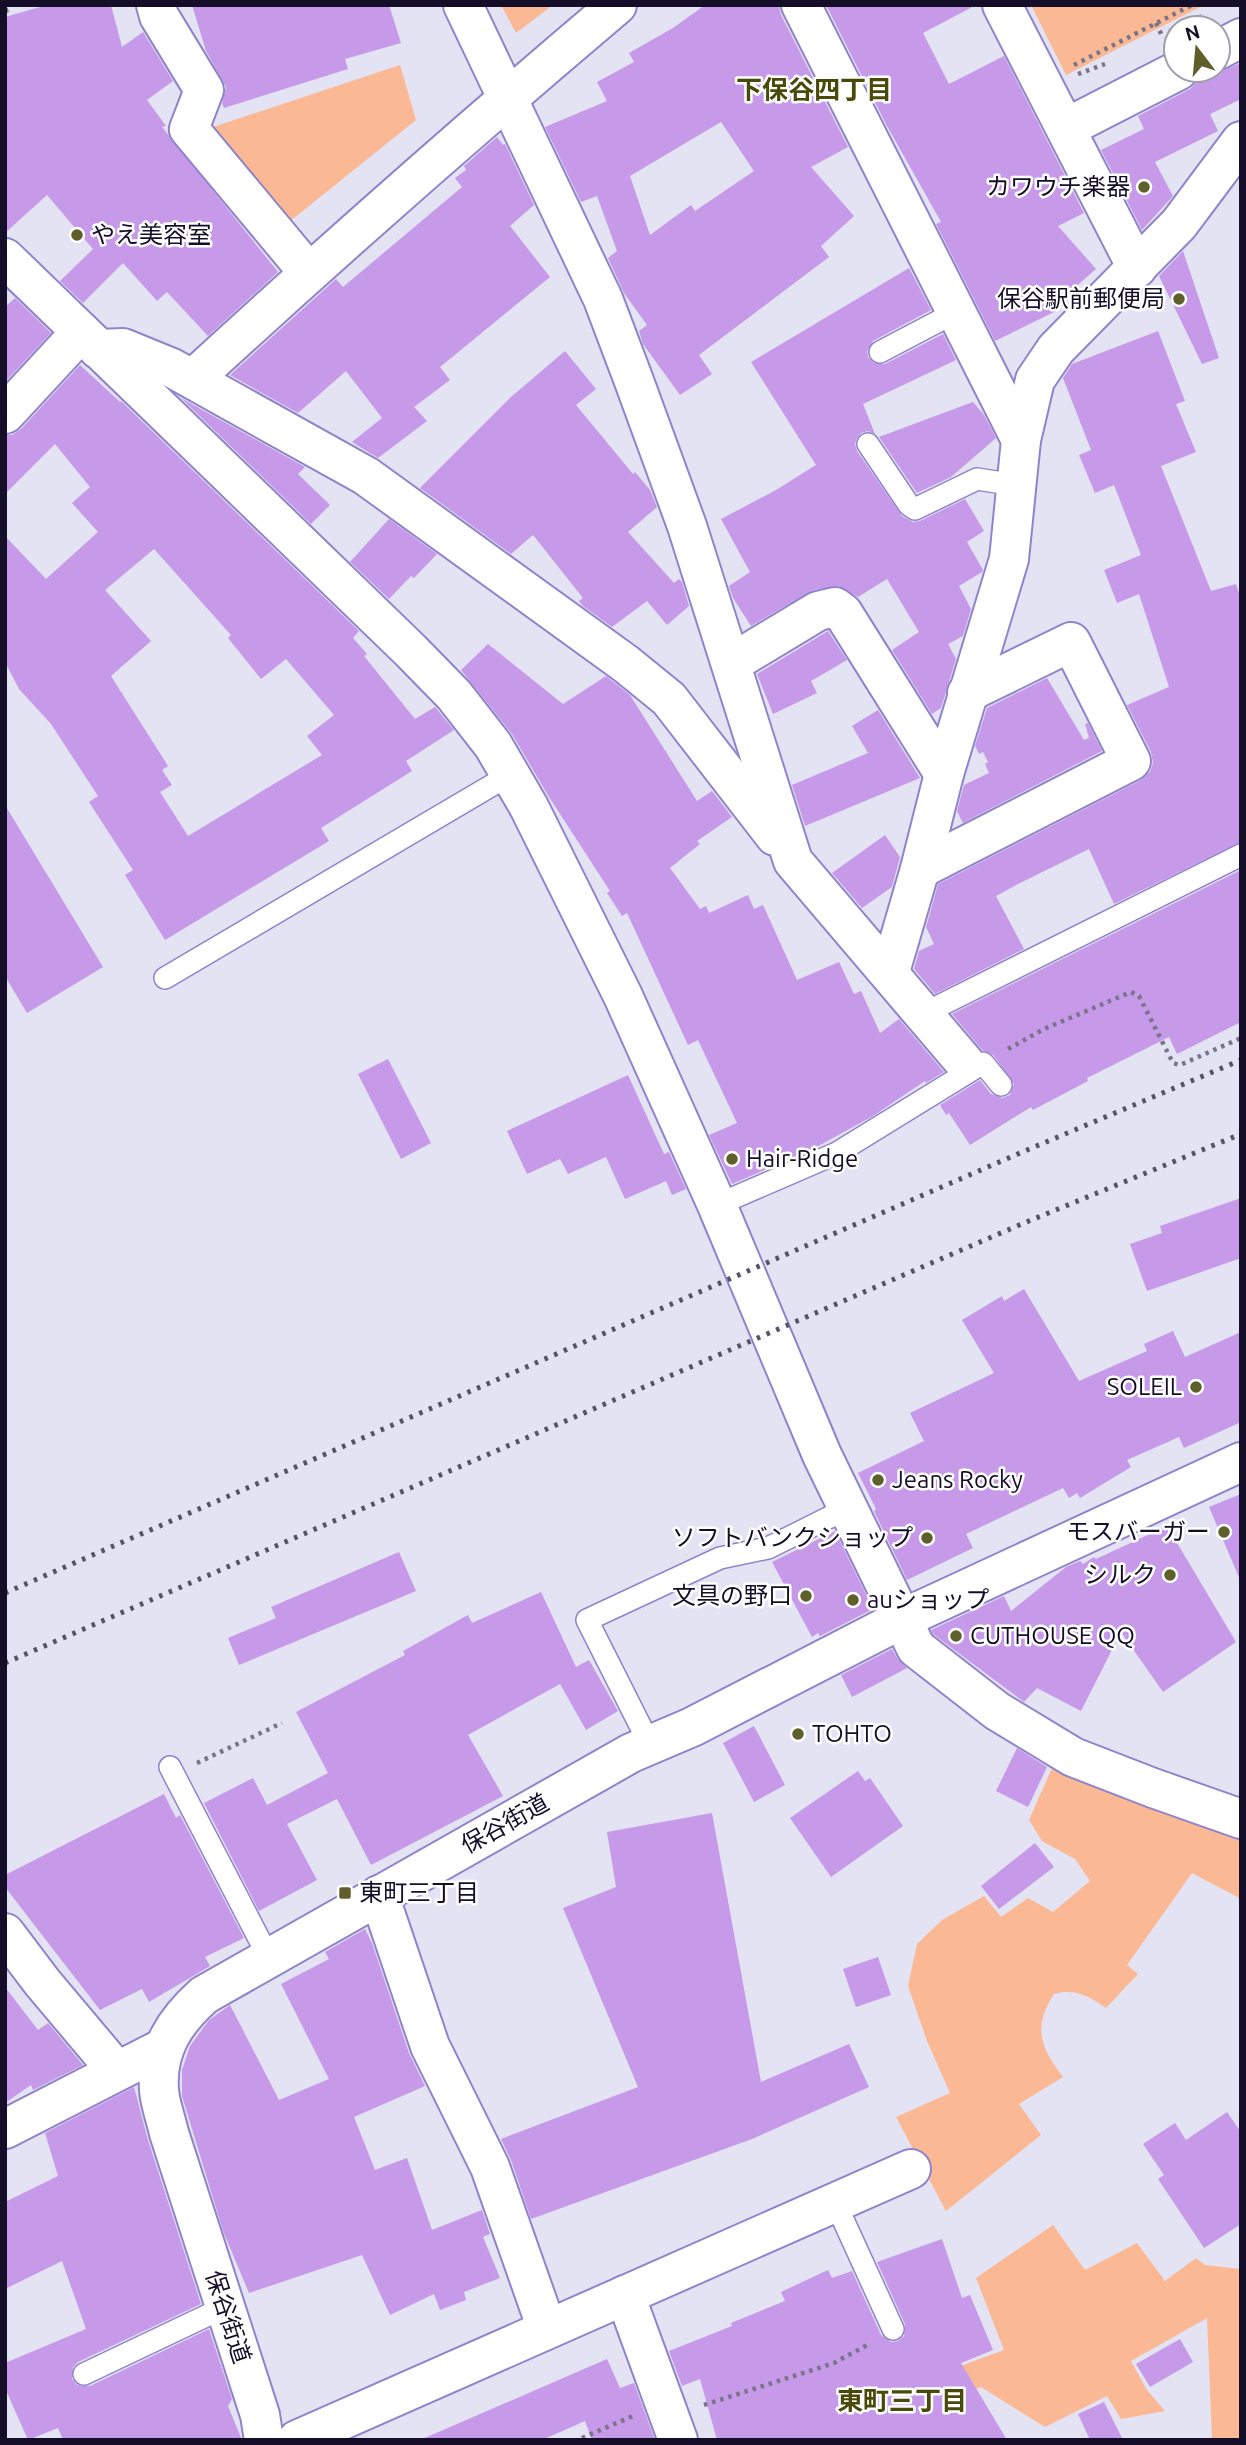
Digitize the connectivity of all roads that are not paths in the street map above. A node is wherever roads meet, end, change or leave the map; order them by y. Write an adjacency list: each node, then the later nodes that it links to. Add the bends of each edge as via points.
1 (156, 5): 12 (street, via 204,90 189,129)
2 (463, 5): 7 (street)
3 (617, 5): 7 (street)
4 (801, 5): 13 (street)
5 (1002, 5): 8 (street)
6 (1162, 79): 8 (street)
7 (508, 97): 12 (street); 21 (street, via 603,299 687,526)
8 (1066, 128): 11 (street)
9 (1241, 141): 11 (street, via 1179,224)
10 (5, 258): 14 (street)
11 (1137, 268): 18 (street, via 1056,349 1035,380)
12 (309, 272): 16 (street)
13 (956, 312): 15 (lane); 18 (street)
14 (90, 341): 16 (street, via 122,348); 17 (street); 23 (street, via 420,660 454,695)
15 (880, 352)
16 (193, 379): 26 (street, via 366,476 626,664 669,699)
17 (5, 414)
18 (1021, 440): 20 (street)
19 (868, 444): 20 (lane, via 915,509 977,480)
20 (1016, 485): 22 (street, via 1009,559)
21 (730, 661): 24 (street, via 818,611 835,607); 26 (street)
22 (967, 693): 24 (street); 27 (street, via 1071,642 1131,761)
23 (511, 774): 29 (lane); 33 (street, via 623,996)
24 (944, 774): 27 (street)
25 (1241, 855): 30 (lane)
26 (793, 860): 28 (street)
27 (920, 869): 28 (street)
28 (890, 971): 30 (street)
29 (166, 978)
30 (923, 1014): 31 (street)
31 (973, 1066): 32 (lane); 33 (lane, via 837,1153)
32 (1001, 1085)
33 (717, 1205): 35 (street, via 821,1455)
34 (1241, 1462): 36 (street, 保谷街道)
35 (848, 1508): 36 (street); 37 (lane, via 768,1548 720,1558 587,1620)
36 (902, 1619): 37 (street, 保谷街道); 39 (street, via 923,1656 1051,1744 1142,1784)
37 (650, 1745): 40 (street, 保谷街道)
38 (172, 1771): 42 (lane)
39 (1241, 1819)
40 (379, 1895): 42 (street, 保谷街道); 50 (street, via 429,2046 491,2167)
41 (5, 1933): 44 (street)
42 (269, 1958): 43 (street, 保谷街道, via 204,1995 177,2021)
43 (165, 2047): 44 (street); 49 (street, 保谷街道, via 159,2090)
44 (117, 2070): 45 (street)
45 (5, 2129)
46 (911, 2169): 47 (street)
47 (835, 2202): 48 (street); 51 (lane)
48 (625, 2295): 50 (street); 53 (street)
49 (225, 2307): 52 (lane); 54 (street, 保谷街道)
50 (547, 2329): 55 (street)
51 (893, 2329)
52 (84, 2374)
53 (671, 2419)
54 (264, 2440)
55 (297, 2440)

